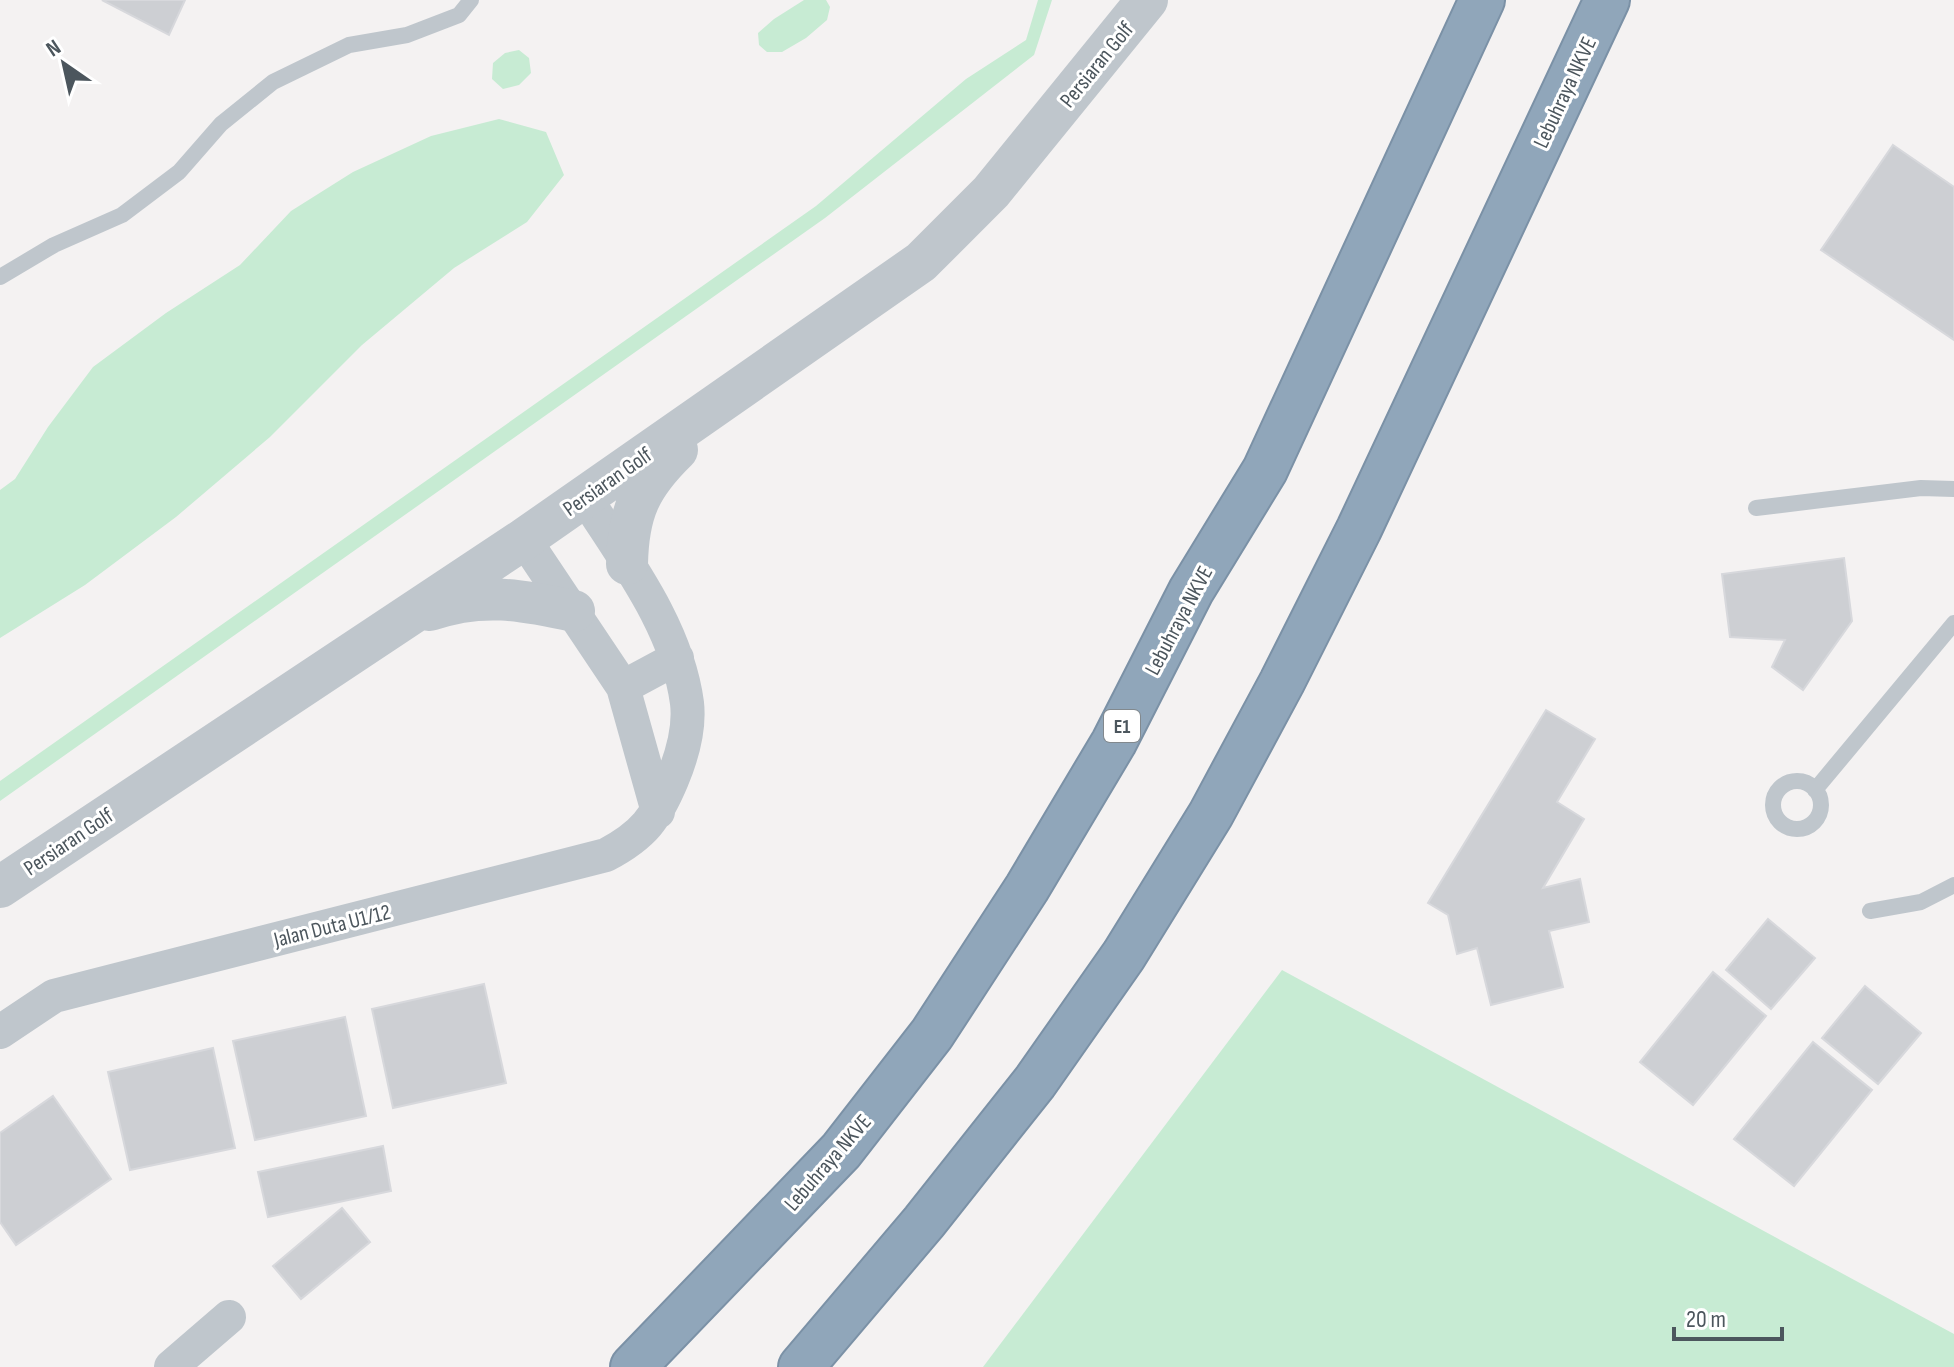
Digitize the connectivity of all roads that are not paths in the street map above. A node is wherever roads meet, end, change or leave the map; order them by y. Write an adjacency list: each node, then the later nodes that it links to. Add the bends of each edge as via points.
1 (471, 0): 5 (lane, via 459,15 407,35 349,45 273,82 221,124 179,172 122,215 54,245)
2 (1147, 0): 6 (street, Persiaran Golf, via 991,192 921,262)
3 (1482, 0): 25 (highway, Lebuhraya NKVE / E1, via 1265,470 1191,591 1114,742 1027,888 932,1034 841,1151)
4 (1607, 0): 26 (highway, Lebuhraya NKVE, via 1359,529 1211,814 1124,955 1035,1082)
5 (0, 277)
6 (735, 392): 8 (street, Persiaran Golf); 11 (street, via 648,482 630,524)
7 (1954, 489): 9 (lane, via 1921,488)
8 (585, 497): 10 (street, Persiaran Golf); 11 (street, Jalan Duta U1/12)
9 (1756, 508)
10 (524, 539): 12 (street); 13 (street, Persiaran Golf)
11 (627, 564): 15 (street, Jalan Duta U1/12)
12 (574, 611): 13 (street, via 516,599 480,599); 16 (street)
13 (401, 620): 20 (street, Persiaran Golf)
14 (1954, 623): 17 (lane)
15 (677, 658): 16 (street); 18 (street, Jalan Duta U1/12, via 687,705 684,753)
16 (623, 687): 18 (street)
17 (1815, 790)
18 (658, 812): 22 (street, Jalan Duta U1/12, via 629,843 606,855 54,996)
19 (1954, 885): 21 (lane, via 1921,902)
20 (0, 887)
21 (1870, 911)
22 (0, 1032)
23 (229, 1317): 24 (street)
24 (171, 1367)
25 (633, 1367)
26 (801, 1367)

